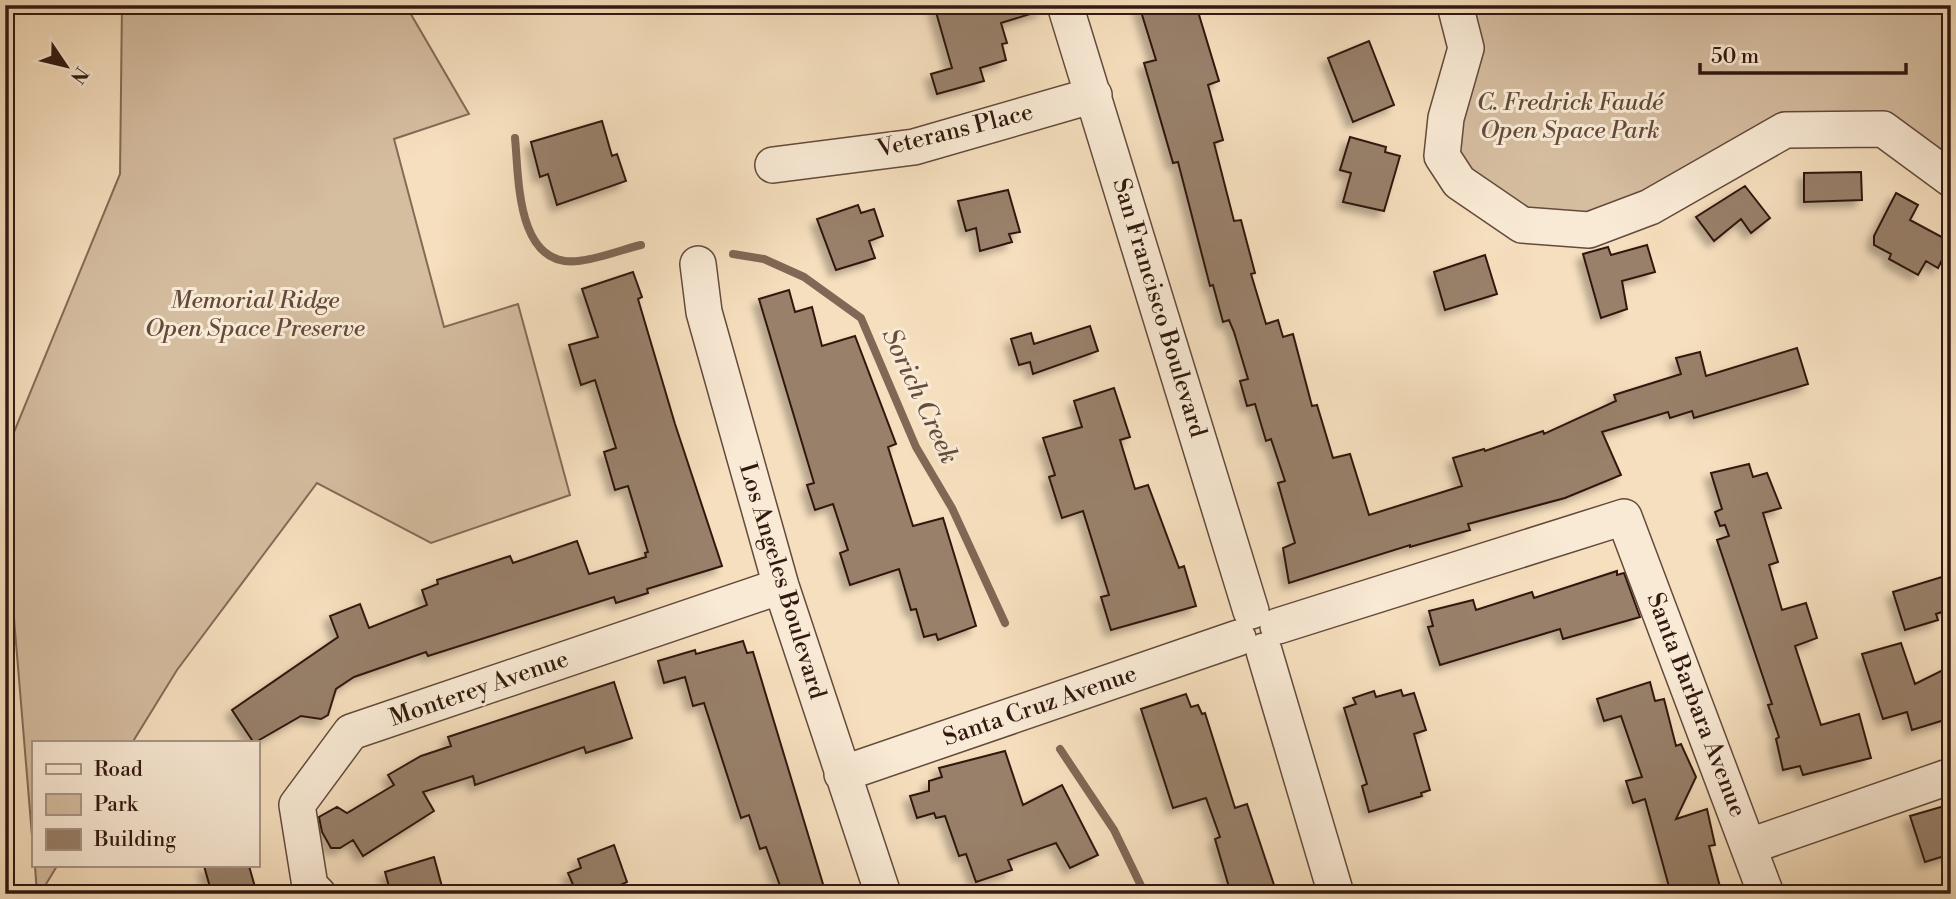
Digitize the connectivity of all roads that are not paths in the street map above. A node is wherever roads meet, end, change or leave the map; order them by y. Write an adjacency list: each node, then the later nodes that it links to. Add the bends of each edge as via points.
1 (1065, 5): 3 (street, San Francisco Boulevard)
2 (1455, 5): 5 (street, via 1466,48 1446,118 1442,156 1459,182 1522,225 1589,230 1650,207 1785,130 1883,129)
3 (1094, 95): 4 (street, Veterans Place, via 914,146); 9 (street, San Francisco Boulevard)
4 (773, 164)
5 (1951, 179)
6 (698, 264): 8 (street, Los Angeles Boulevard, via 704,312)
7 (1624, 517): 9 (street, Santa Cruz Avenue); 12 (street, Santa Barbara Avenue)
8 (781, 586): 10 (street, Los Angeles Boulevard); 13 (street, Monterey Avenue, via 351,732 297,805 310,886)
9 (1258, 632): 10 (street, Santa Cruz Avenue); 15 (street, San Francisco Boulevard)
10 (842, 774): 14 (street, Los Angeles Boulevard)
11 (1951, 776): 12 (street)
12 (1750, 846): 16 (street, Santa Barbara Avenue)
13 (318, 894)
14 (883, 894)
15 (1336, 894)
16 (1766, 894)

